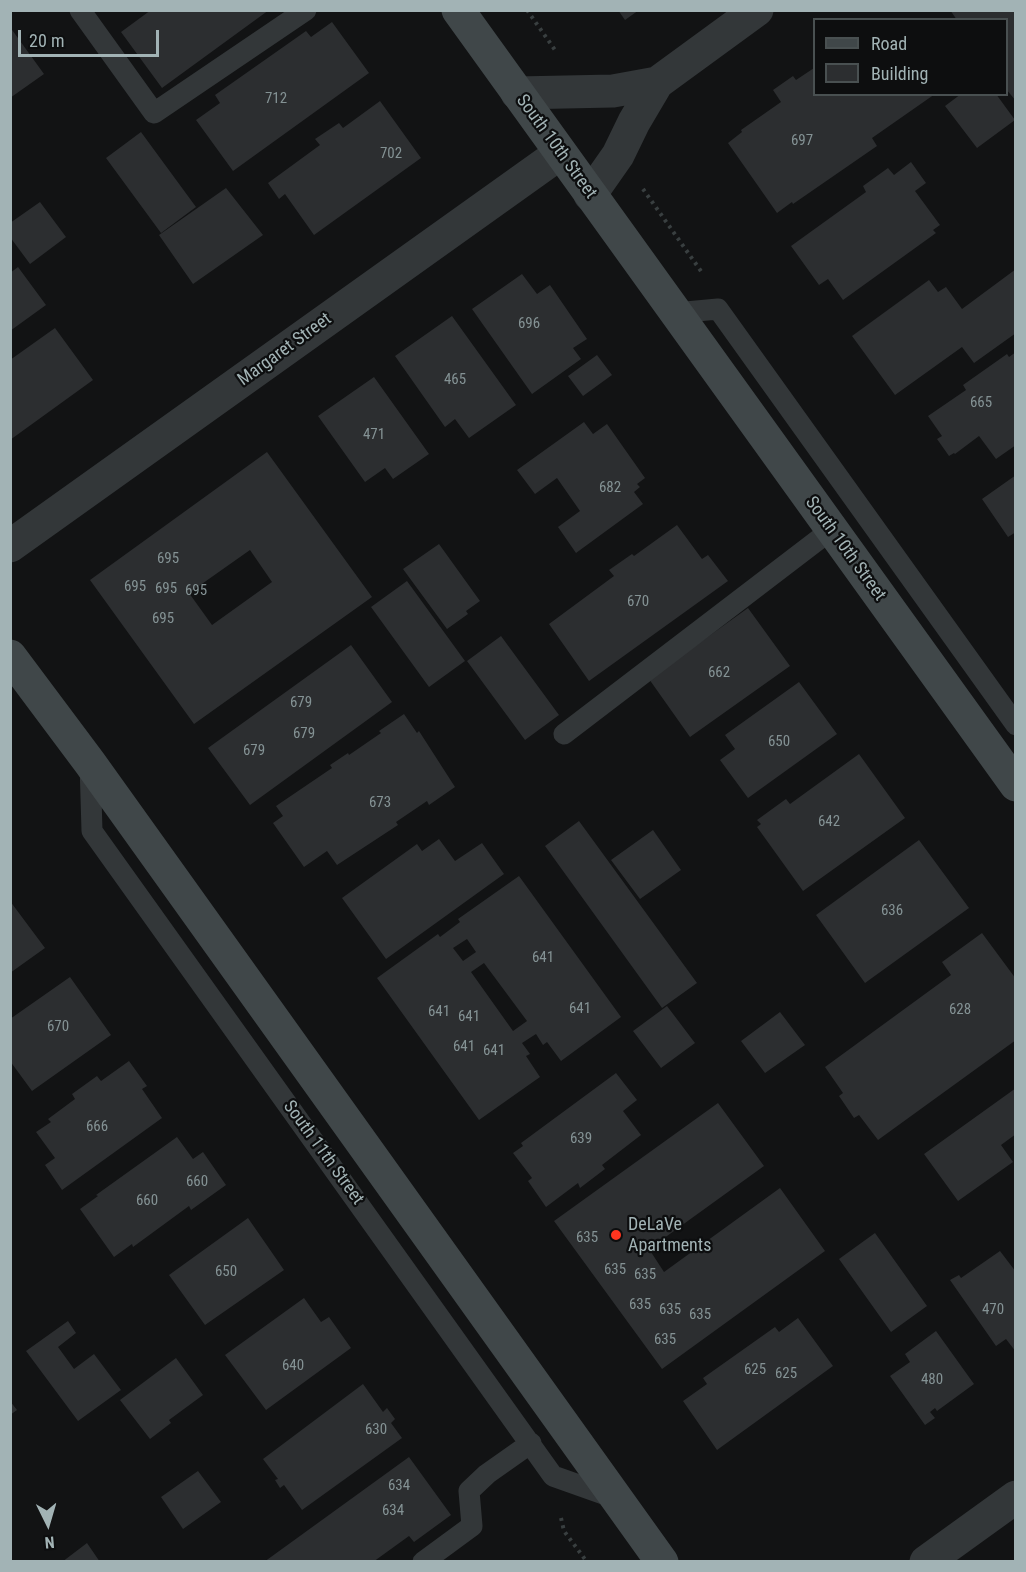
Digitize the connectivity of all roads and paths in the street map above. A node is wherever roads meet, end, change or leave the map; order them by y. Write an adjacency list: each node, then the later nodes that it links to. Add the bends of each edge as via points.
1 (80, 10): 2 (lane, via 154,113)
2 (306, 10)
3 (458, 10): 8 (main road, South 10th Street)
4 (527, 10): 6 (path)
5 (757, 10): 7 (street)
6 (562, 58)
7 (657, 83): 8 (street, via 613,91); 10 (street, via 618,155)
8 (517, 93): 9 (main road, South 10th Street)
9 (559, 154): 10 (main road, South 10th Street); 13 (street, Margaret Street)
10 (590, 195): 11 (main road, South 10th Street)
11 (675, 313): 12 (main road, South 10th Street); 15 (lane, South 10th Street, via 718,309)
12 (831, 530): 16 (lane); 18 (main road, South 10th Street)
13 (10, 546)
14 (10, 656): 17 (main road, South 11th Street)
15 (1014, 719)
16 (564, 734)
17 (90, 763): 19 (lane, South 11th Street, via 92,831); 21 (main road, South 11th Street)
18 (1016, 785)
19 (531, 1443): 21 (lane, South 11th Street, via 553,1476); 22 (lane, via 469,1491 472,1526)
20 (1016, 1497): 24 (street)
21 (618, 1499): 23 (main road, South 11th Street)
22 (423, 1562)
23 (662, 1562)
24 (926, 1562)

